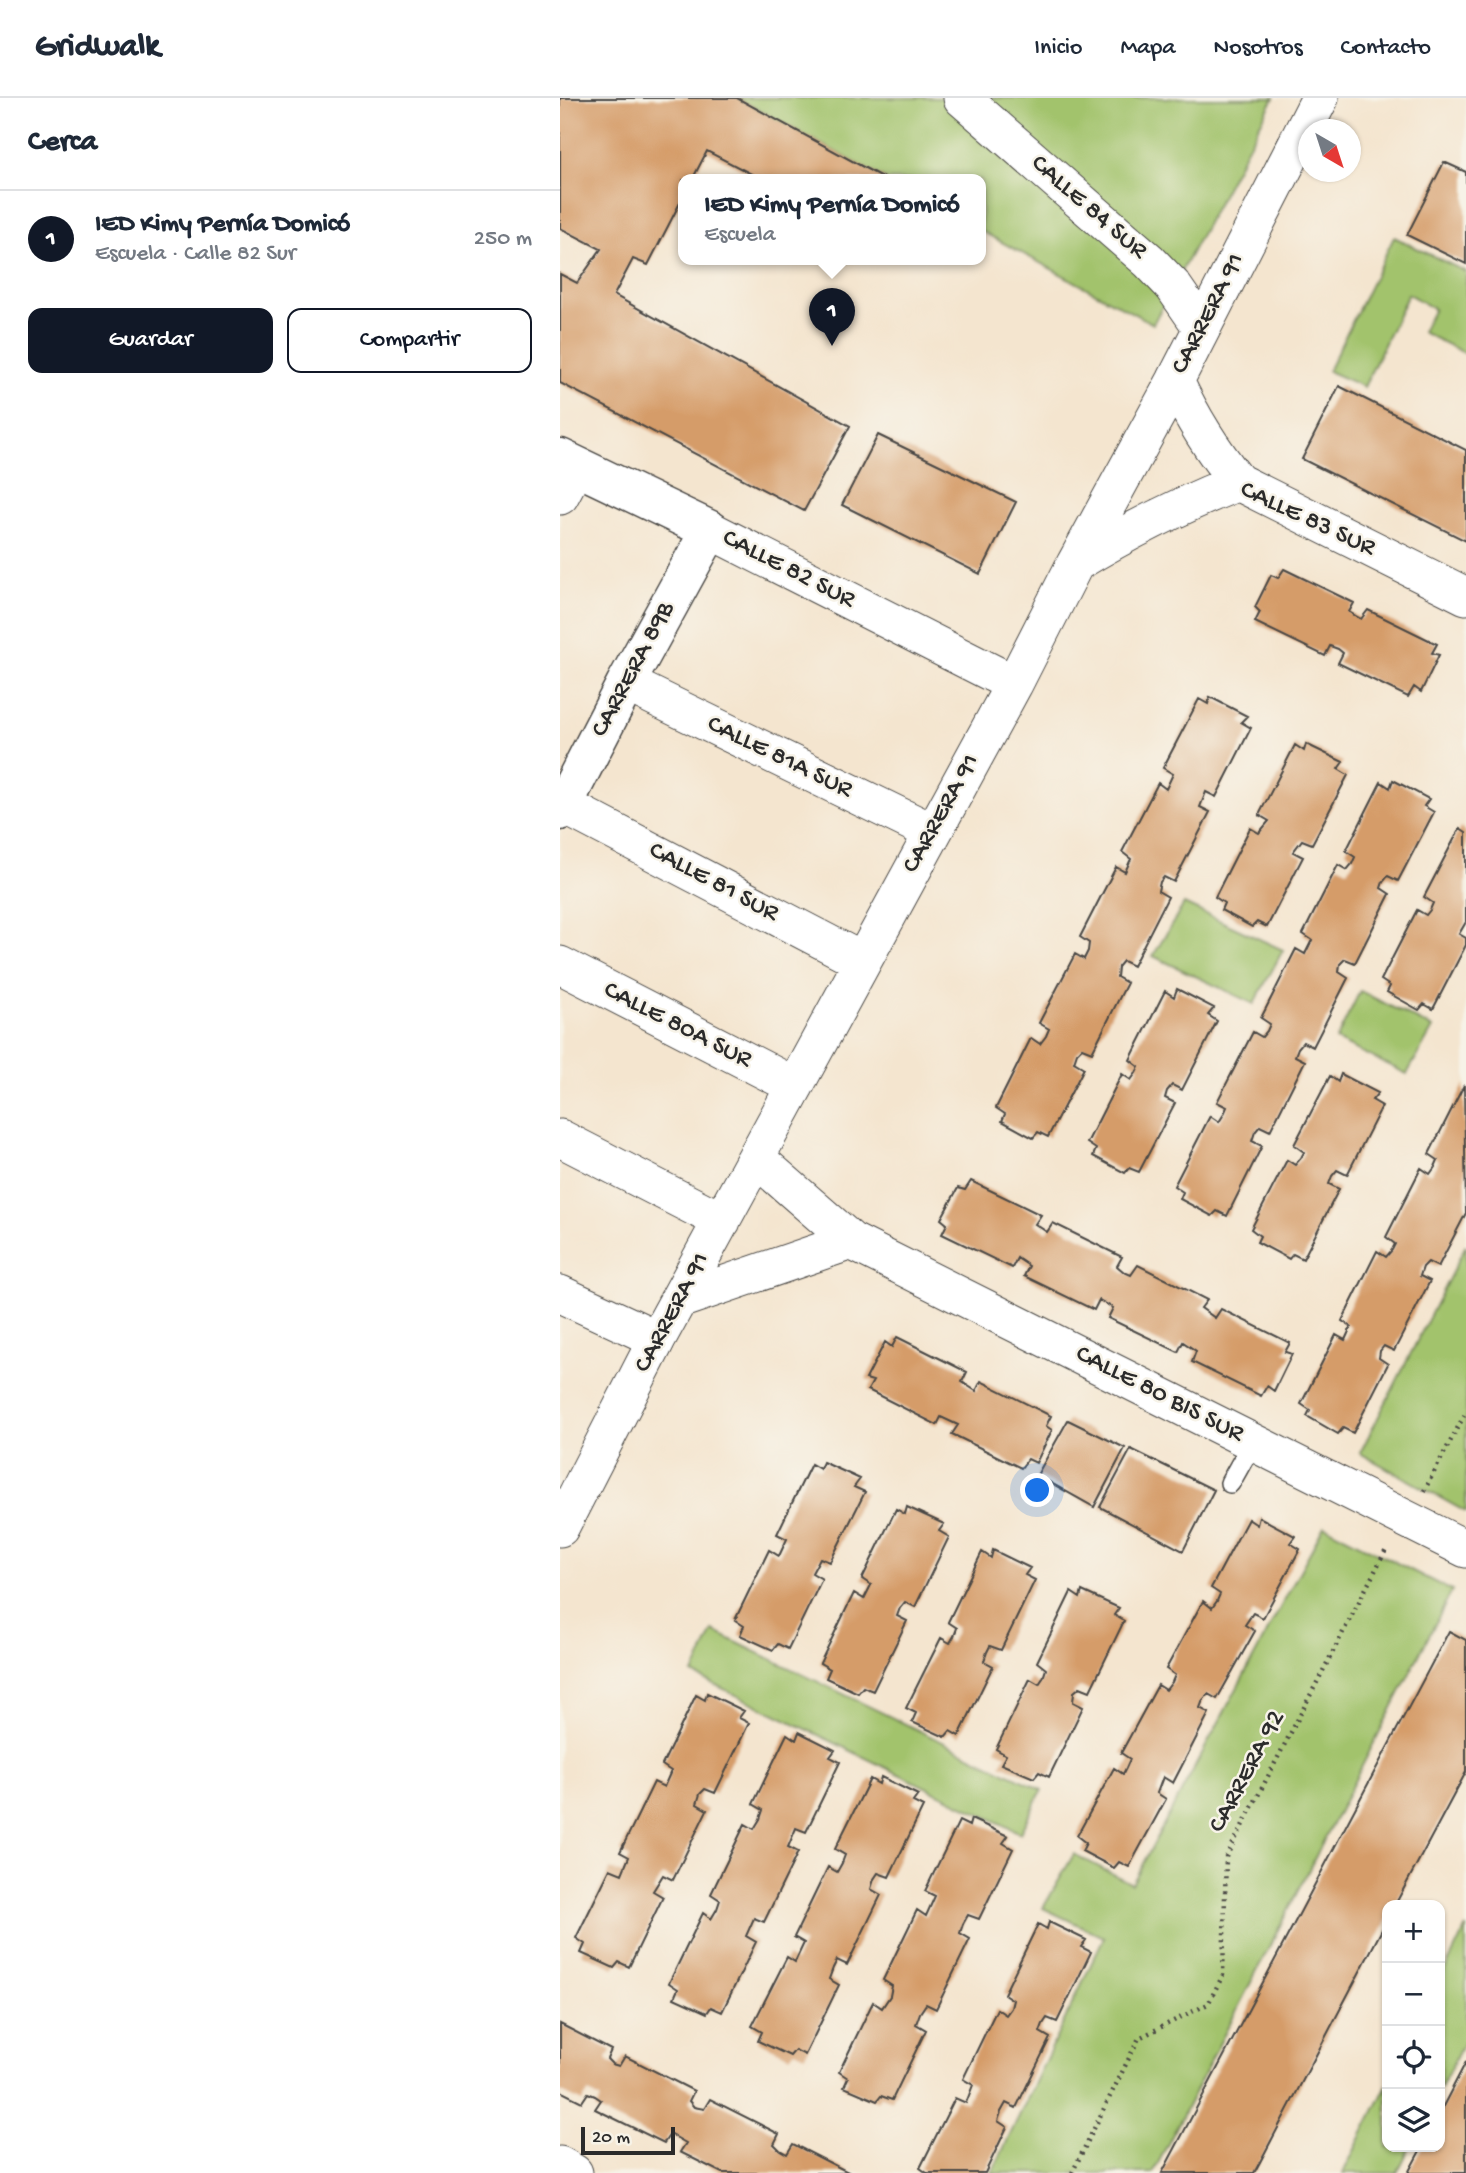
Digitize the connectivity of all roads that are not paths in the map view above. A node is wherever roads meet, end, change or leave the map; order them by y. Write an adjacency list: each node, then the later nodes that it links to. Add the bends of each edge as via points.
1 (962, 98): 3 (street, CALLE 84 SUR, via 1149,261)
2 (1320, 98): 3 (street, CARRERA 91)
3 (1202, 328): 4 (street, CARRERA 91)
4 (1175, 381): 6 (street, via 1211,449); 8 (street, CARRERA 91)
5 (565, 473): 7 (street, CALLE 82 SUR)
6 (1238, 482): 8 (street, CALLE 83 SUR, via 1120,536); 9 (street, CALLE 83 SUR)
7 (710, 530): 10 (street, CARRERA 89B); 11 (street, CALLE 82 SUR)
8 (1075, 564): 11 (street, CARRERA 91)
9 (1466, 596)
10 (626, 684): 12 (street, CARRERA 89B); 13 (street, CALLE 81A SUR)
11 (1014, 684): 13 (street, CARRERA 91)
12 (562, 808): 14 (street, CALLE 81 SUR)
13 (932, 832): 14 (street, CARRERA 91)
14 (862, 961): 16 (street, CARRERA 91)
15 (560, 965): 16 (street, CALLE 80A SUR)
16 (795, 1086): 18 (street, CARRERA 91)
17 (560, 1138): 19 (street)
18 (756, 1158): 19 (street, CARRERA 91); 20 (street, CALLE 80 BIS SUR)
19 (722, 1221): 22 (street, CARRERA 91)
20 (851, 1241): 22 (street); 24 (street, CALLE 80 BIS SUR)
21 (560, 1294): 23 (street)
22 (679, 1300): 23 (street, CARRERA 91)
23 (657, 1339): 26 (street, CARRERA 91)
24 (1253, 1443): 25 (lane); 27 (street, CALLE 80 BIS SUR)
25 (1230, 1483)
26 (560, 1528)
27 (1466, 1549)
28 (560, 2165): 29 (street)
29 (574, 2173)

